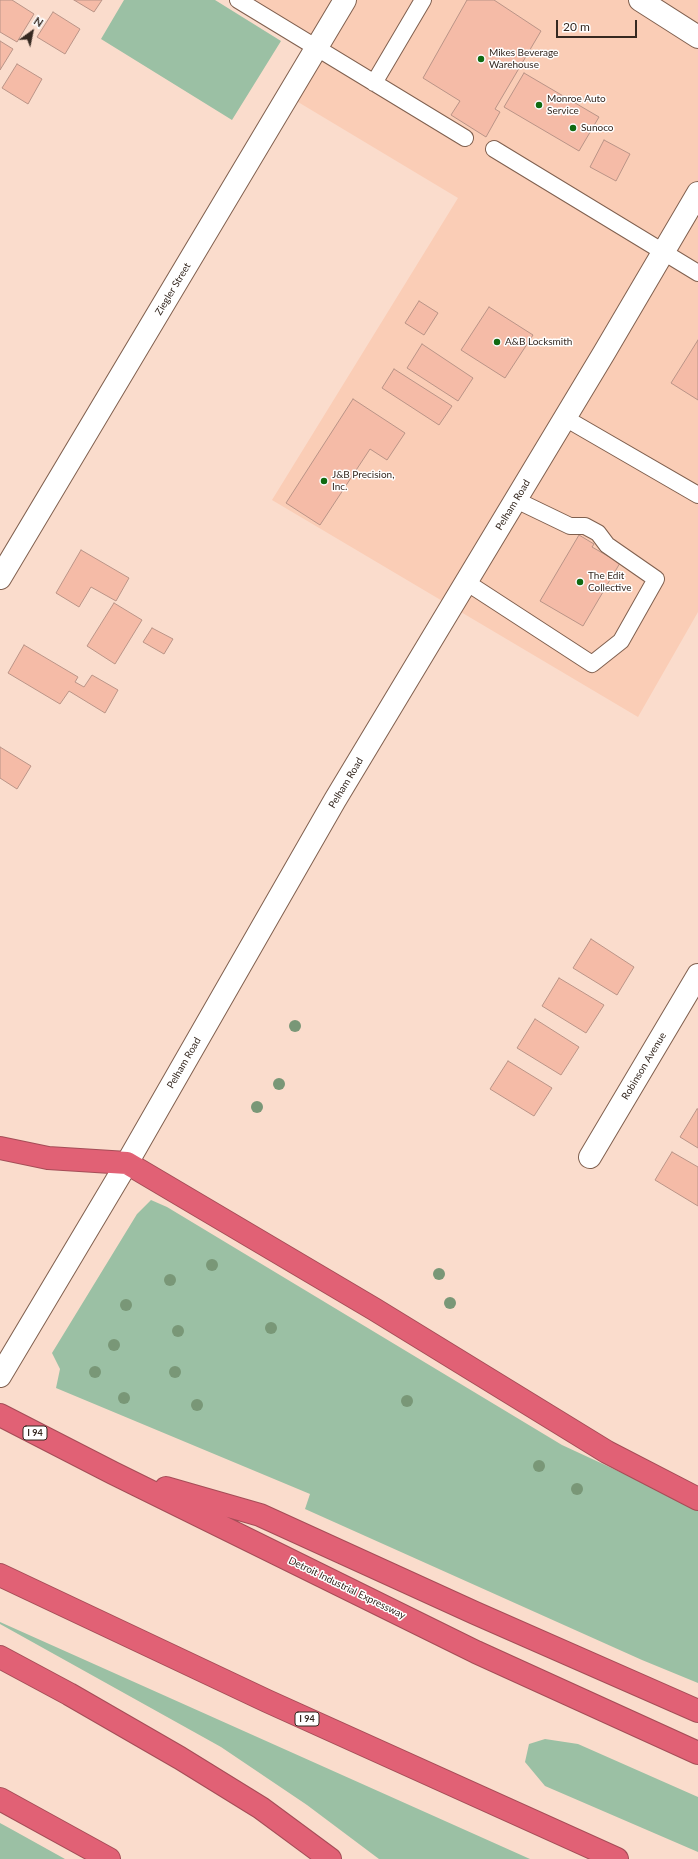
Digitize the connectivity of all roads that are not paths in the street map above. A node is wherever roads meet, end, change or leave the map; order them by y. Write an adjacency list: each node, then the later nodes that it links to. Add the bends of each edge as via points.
1 (238, 0): 6 (lane)
2 (345, 0): 6 (main road, Ziegler Street)
3 (423, 0): 7 (lane)
4 (640, 0): 5 (main road)
5 (698, 37)
6 (317, 48): 7 (lane); 16 (main road, Ziegler Street)
7 (374, 83): 8 (lane)
8 (465, 138)
9 (494, 149): 11 (lane)
10 (698, 193): 11 (main road, Pelham Road)
11 (662, 252): 12 (lane); 13 (main road, Pelham Road)
12 (698, 273)
13 (565, 418): 14 (lane); 15 (main road, Pelham Road)
14 (698, 495)
15 (516, 500): 17 (main road, Pelham Road); 17 (lane, via 570,526 585,526 598,533 607,545 656,579 621,640 592,664)
16 (0, 578)
17 (466, 582): 21 (main road, Pelham Road, via 335,800)
18 (698, 975): 20 (main road, Robinson Avenue)
19 (0, 1148): 21 (highway, via 48,1158)
20 (590, 1157)
21 (127, 1163): 22 (main road, Pelham Road); 25 (highway, via 374,1309 607,1452)
22 (0, 1376)
23 (0, 1415): 24 (highway, Detroit Industrial Expressway / I 94)
24 (113, 1473): 28 (highway, via 260,1515); 29 (highway, Detroit Industrial Expressway / I 94, via 476,1652)
25 (698, 1499)
26 (0, 1575): 33 (highway, I 94, via 267,1701)
27 (0, 1657): 32 (highway, via 180,1758 261,1808)
28 (698, 1711)
29 (698, 1753)
30 (0, 1799): 31 (highway)
31 (109, 1859)
32 (330, 1859)
33 (617, 1859)

